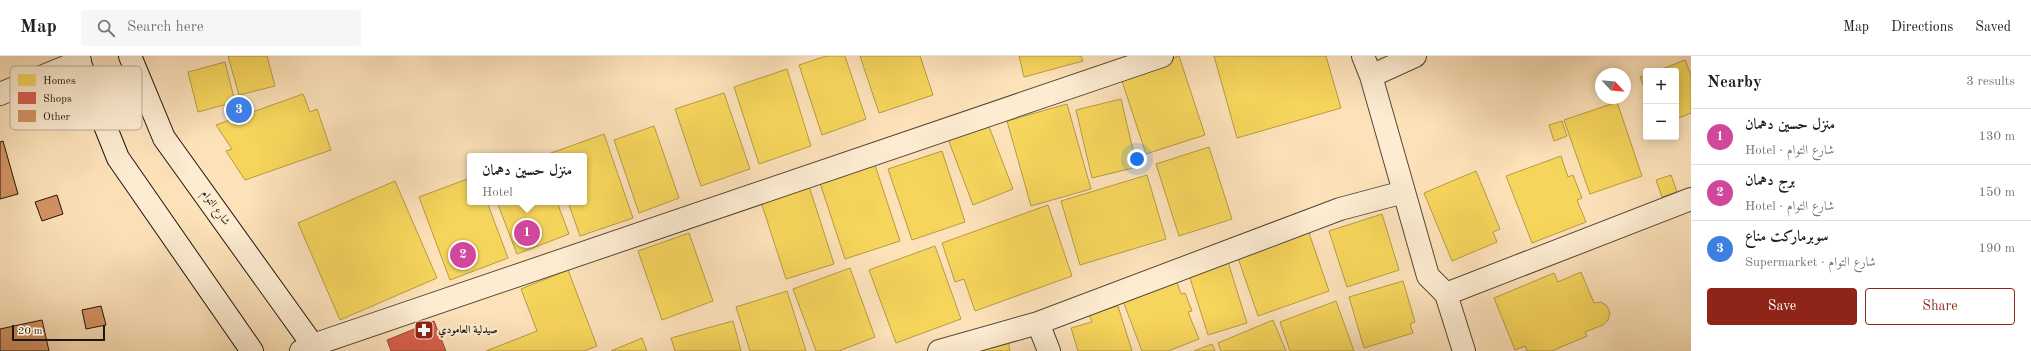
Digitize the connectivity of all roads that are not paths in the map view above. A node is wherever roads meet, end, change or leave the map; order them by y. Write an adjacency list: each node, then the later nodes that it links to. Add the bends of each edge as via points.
1 (130, 56): 6 (street, شارع التوام)
2 (1162, 56): 16 (street)
3 (1415, 56): 7 (street)
4 (78, 59): 5 (street)
5 (62, 66)
6 (134, 66)
7 (1367, 66): 12 (street)
8 (142, 85): 16 (street, شارع التوام, via 164,138)
9 (10, 90): 10 (street)
10 (0, 94)
11 (107, 130): 17 (street, via 118,158)
12 (1404, 192): 14 (street, via 1428,276); 15 (street, via 1340,209)
13 (1691, 199): 14 (street)
14 (1446, 294): 20 (street)
15 (1038, 323): 18 (street); 19 (street)
16 (310, 349)
17 (252, 351)
18 (940, 351)
19 (1049, 351)
20 (1464, 351)

